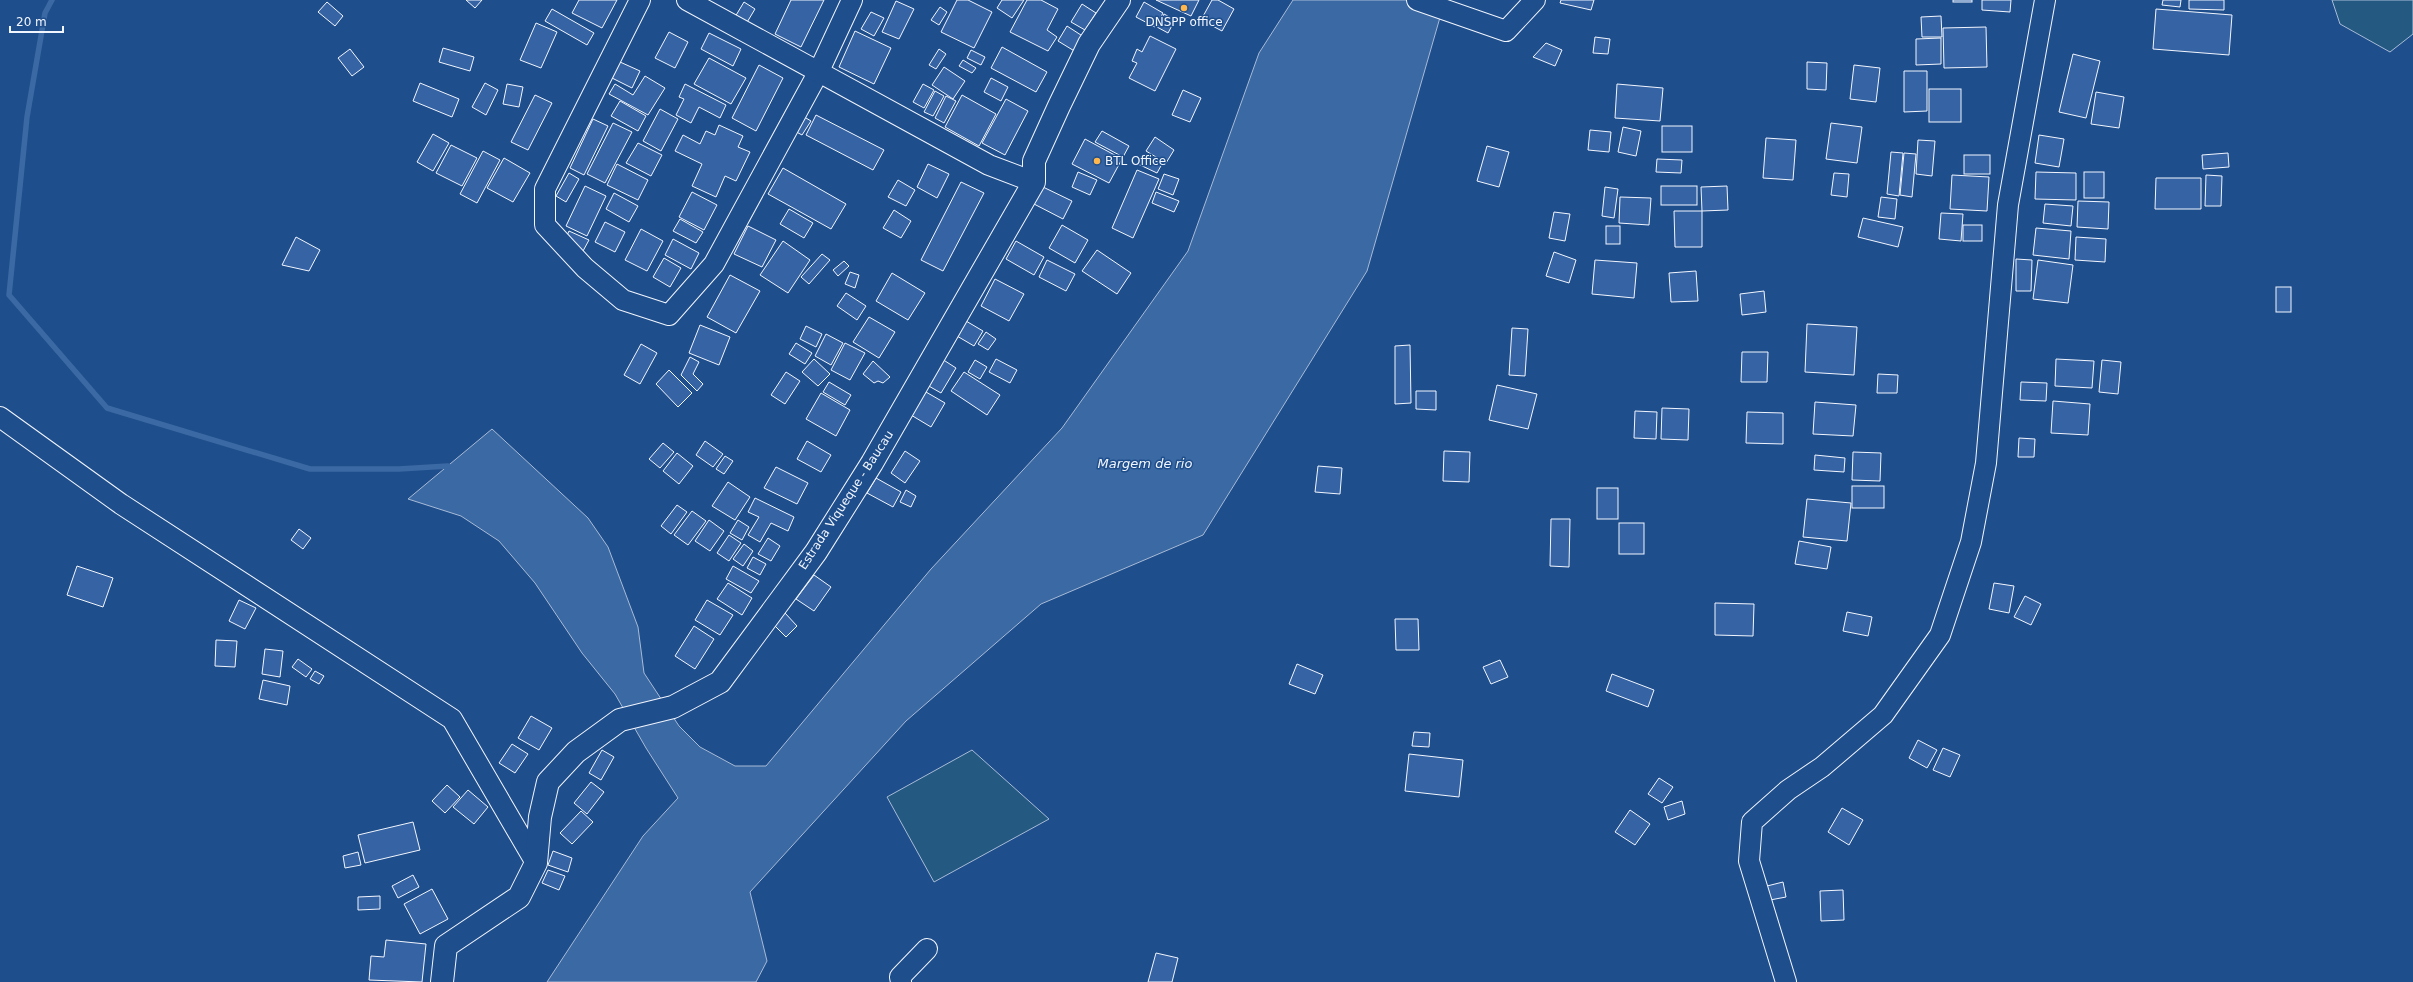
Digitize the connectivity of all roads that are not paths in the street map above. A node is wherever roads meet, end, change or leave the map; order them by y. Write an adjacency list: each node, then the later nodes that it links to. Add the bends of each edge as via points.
1 (640, 0): 8 (street, via 545,188 546,225 585,268 623,300 669,314 714,264)
2 (687, 0): 8 (street)
3 (852, 0): 8 (street)
4 (1119, 0): 9 (main road, Estrada Viqueque - Baucau, via 1090,44 1059,106 1034,161)
5 (1417, 0): 6 (street, via 1506,31)
6 (1535, 0)
7 (2045, 0): 15 (street, via 2008,205 1986,463 1971,542 1940,635 1884,715 1822,767 1788,790 1752,822 1749,861)
8 (818, 73): 9 (street, via 989,165)
9 (1034, 182): 11 (main road, Estrada Viqueque - Baucau, via 872,463 816,552 720,682 674,707 620,720 576,752 548,782 540,816)
10 (0, 417): 11 (street, via 121,504 452,719)
11 (536, 863): 13 (main road, Estrada Viqueque - Baucau, via 519,897 446,946)
12 (927, 949): 14 (street, via 900,977)
13 (442, 982)
14 (901, 982)
15 (1786, 982)

